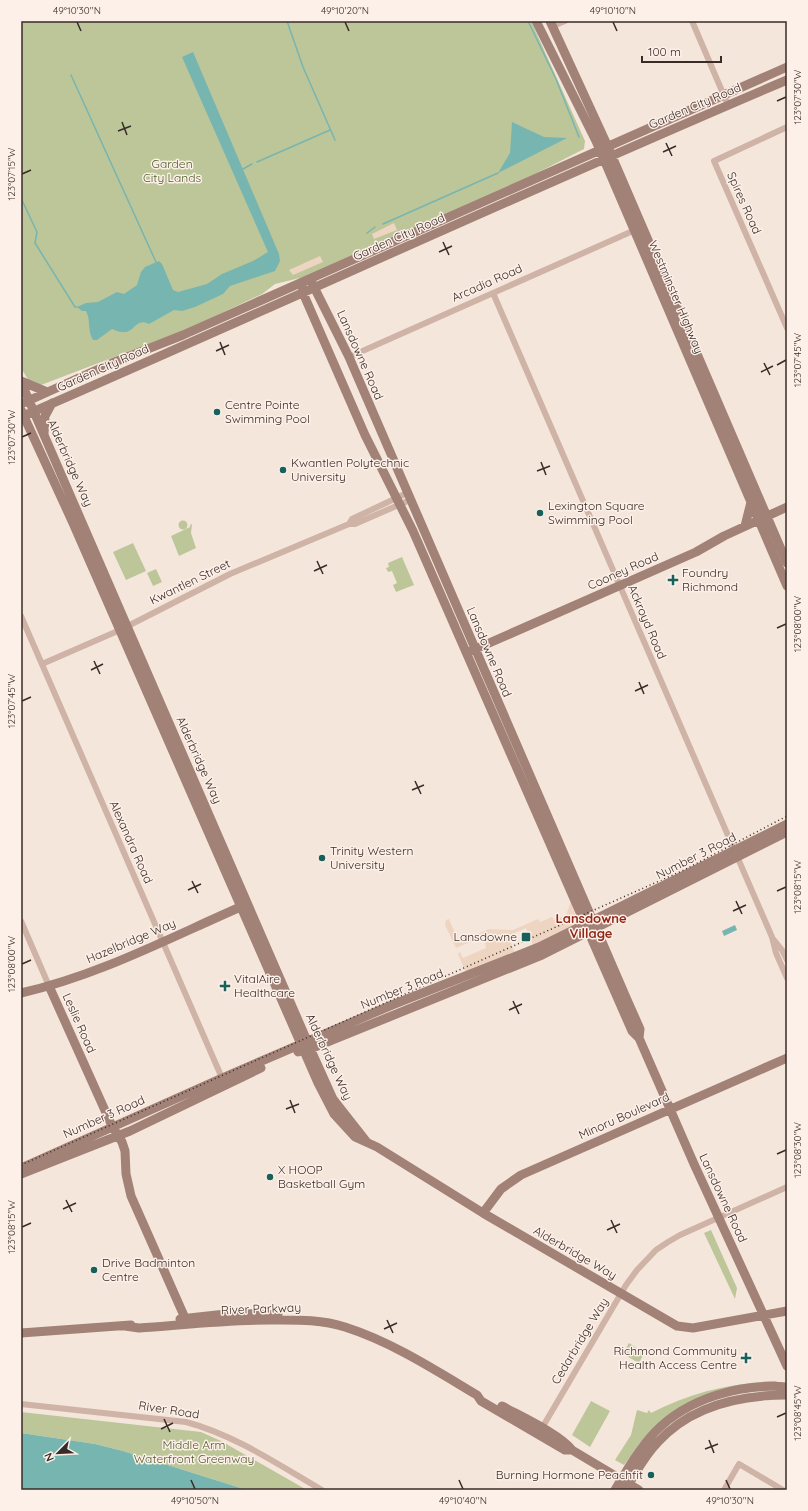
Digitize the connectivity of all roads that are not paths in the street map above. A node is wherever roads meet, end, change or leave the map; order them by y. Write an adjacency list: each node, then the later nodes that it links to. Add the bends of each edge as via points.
1 (536, 21): 10 (main road, Westminster Highway)
2 (565, 21): 4 (street)
3 (692, 21): 7 (street)
4 (551, 24): 10 (main road, Westminster Highway)
5 (787, 67): 7 (main road, Garden City Road)
6 (787, 80): 8 (main road, Garden City Road)
7 (724, 95): 8 (street); 10 (main road, Garden City Road)
8 (728, 105): 10 (main road, Garden City Road)
9 (787, 127): 16 (street, Spires Road, via 714,161)
10 (606, 153): 11 (main road, Westminster Highway); 12 (main road, Garden City Road); 13 (main road, Garden City Road); 30 (main road, Westminster Highway)
11 (635, 230): 15 (street, Arcadia Road); 28 (main road, Westminster Highway)
12 (304, 281): 13 (main road, Lansdowne Road, via 312,283); 14 (main road, Lansdowne Road); 19 (main road, Garden City Road)
13 (315, 288): 14 (main road, Garden City Road); 17 (main road, Lansdowne Road)
14 (303, 293): 21 (main road, Garden City Road); 27 (main road, Lansdowne Road, via 365,435)
15 (493, 293): 17 (street, Arcadia Road); 33 (street, Ackroyd Road)
16 (787, 328)
17 (349, 357): 26 (main road, Lansdowne Road)
18 (21, 381): 19 (main road); 20 (main road, Alderbridge Way)
19 (47, 392): 20 (main road, Garden City Road)
20 (25, 402): 22 (main road, Alderbridge Way)
21 (52, 403): 22 (main road, Garden City Road); 25 (main road, via 46,416)
22 (33, 411): 23 (main road, Garden City Road); 25 (main road, Alderbridge Way)
23 (22, 414): 24 (main road, Alderbridge Way)
24 (25, 428): 37 (main road, Alderbridge Way, via 54,482)
25 (44, 436): 36 (main road, Alderbridge Way)
26 (409, 496): 27 (street, Kwantlen Street); 38 (main road, Lansdowne Road)
27 (399, 500): 36 (street, Kwantlen Street, via 230,574); 39 (main road, Lansdowne Road)
28 (751, 502): 30 (main road, Westminster Highway); 31 (main road)
29 (787, 508): 30 (main road, Cooney Road)
30 (762, 518): 31 (main road, Cooney Road); 32 (main road, Westminster Highway); 34 (main road, Westminster Highway)
31 (745, 526): 33 (main road, Cooney Road, via 696,552)
32 (787, 563)
33 (619, 585): 38 (main road, Cooney Road); 43 (street, Ackroyd Road)
34 (787, 586)
35 (21, 616): 40 (street, Alexandra Road)
36 (128, 625): 37 (street, Kwantlen Street); 44 (main road, Alderbridge Way)
37 (120, 630): 40 (street, Kwantlen Street); 44 (main road, Alderbridge Way)
38 (476, 649): 39 (main road, Cooney Road); 46 (main road, Lansdowne Road)
39 (466, 653): 46 (main road, Lansdowne Road)
40 (42, 664): 49 (street, Alexandra Road)
41 (787, 824): 43 (main road, Number 3 Road)
42 (787, 832): 43 (main road, Number 3 Road)
43 (735, 854): 46 (main road, Number 3 Road); 47 (main road, Number 3 Road); 48 (street, Ackroyd Road)
44 (244, 905): 49 (main road, Hazelbridge Way); 54 (main road, Alderbridge Way)
45 (21, 921): 52 (street, Leslie Road)
46 (588, 921): 47 (main road, Lansdowne Road); 54 (main road, Number 3 Road, via 510,959 392,1005)
47 (593, 931): 54 (main road, Number 3 Road, via 507,971); 57 (main road, Lansdowne Road, via 632,1031 639,1038)
48 (772, 937): 50 (street, Ackroyd Road); 51 (street, Ackroyd Road)
49 (163, 942): 52 (main road, Hazelbridge Way); 56 (street, Alexandra Road)
50 (787, 960)
51 (787, 978)
52 (49, 986): 53 (main road, Hazelbridge Way); 58 (main road, Leslie Road)
53 (21, 993)
54 (305, 1046): 56 (main road, Number 3 Road); 59 (main road, Number 3 Road); 63 (main road, Alderbridge Way, via 325,1099 334,1114 355,1137 366,1141)
55 (787, 1058): 57 (main road, Minoru Boulevard)
56 (222, 1078): 58 (main road, Number 3 Road)
57 (670, 1109): 63 (main road, Minoru Boulevard, via 515,1178 498,1192); 64 (main road, Lansdowne Road)
58 (112, 1126): 59 (main road, Leslie Road); 60 (main road, Number 3 Road)
59 (117, 1136): 61 (main road, Number 3 Road); 68 (main road, Leslie Road, via 125,1151 126,1174 131,1196)
60 (21, 1168)
61 (21, 1174)
62 (787, 1188): 64 (street, Cedarbridge Way)
63 (483, 1213): 65 (main road, Alderbridge Way)
64 (719, 1218): 65 (street, Cedarbridge Way, via 680,1235 656,1250 637,1270); 67 (main road, Lansdowne Road)
65 (621, 1293): 67 (main road, Alderbridge Way, via 671,1323 685,1328); 78 (street, Cedarbridge Way)
66 (787, 1311): 67 (main road, Alderbridge Way)
67 (764, 1315): 73 (main road, Lansdowne Road)
68 (185, 1318): 69 (main road, via 190,1321 247,1317); 70 (main road, River Parkway, via 247,1313 289,1315); 71 (main road, River Parkway)
69 (277, 1320): 70 (main road, River Parkway); 71 (main road, River Parkway, via 139,1328)
70 (309, 1320): 75 (main road, via 344,1327 383,1342)
71 (125, 1326): 72 (main road)
72 (21, 1333)
73 (787, 1366)
74 (787, 1387): 80 (main road, via 759,1386 738,1389 688,1408 655,1432 632,1462)
75 (477, 1395): 78 (main road, via 482,1395); 79 (main road, via 481,1401 542,1437 565,1450)
76 (787, 1395): 80 (main road, via 726,1401 697,1413 659,1441)
77 (21, 1404): 81 (street, River Road, via 186,1422 204,1427 256,1452)
78 (542, 1428): 79 (main road, via 568,1444)
79 (572, 1450): 80 (main road)
80 (625, 1484): 82 (main road); 83 (main road)
81 (322, 1490)
82 (615, 1490)
83 (639, 1490)
84 (724, 1490): 85 (street, via 739,1464)
85 (783, 1490)

